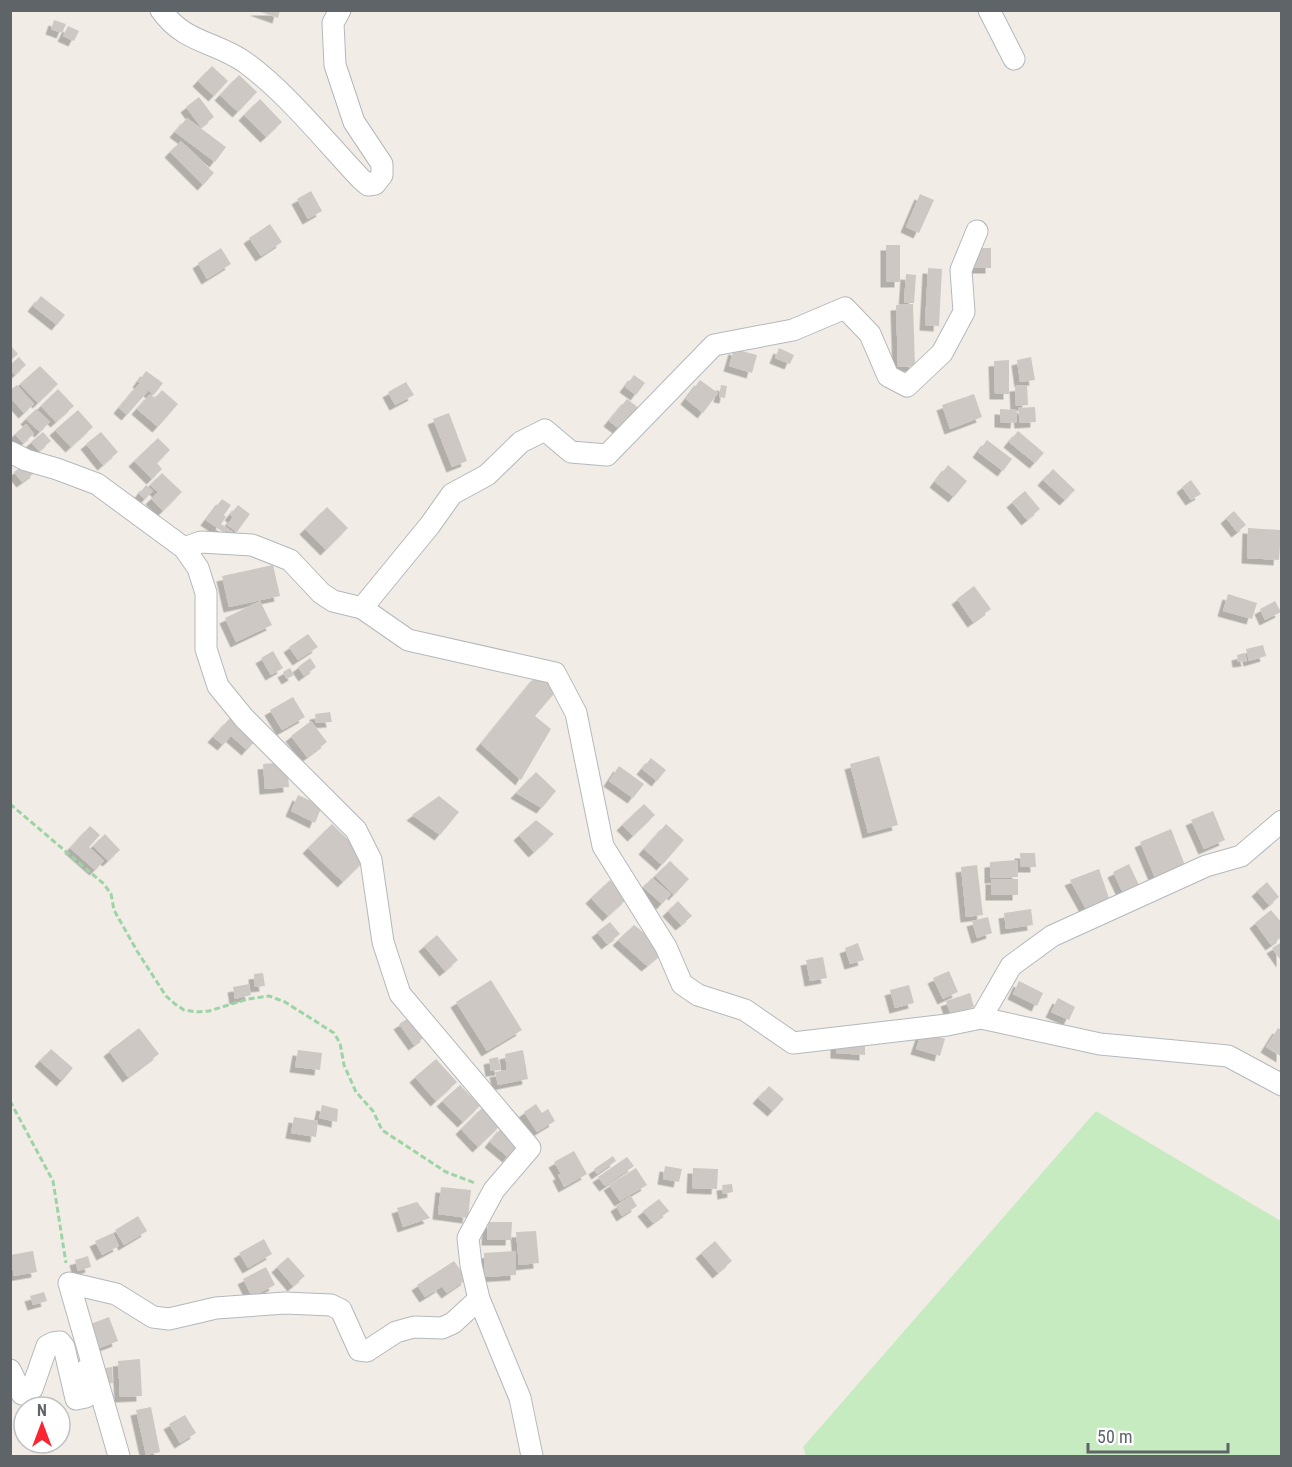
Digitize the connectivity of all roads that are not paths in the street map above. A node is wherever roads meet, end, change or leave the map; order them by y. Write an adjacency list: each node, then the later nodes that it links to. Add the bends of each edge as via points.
1 (161, 10): 2 (street, via 183,33 246,63 284,97 361,179 375,184 382,175 382,164 354,122 335,65 333,23)
2 (340, 10)
3 (989, 10): 4 (street)
4 (1014, 59)
5 (977, 231): 8 (street, via 961,270 964,312 942,353 907,387 888,376 870,334 845,308 793,330 714,345 607,455 571,452 545,430 520,442 488,475 452,494)
6 (10, 452): 7 (street, via 97,484)
7 (184, 548): 8 (street, via 201,542 252,545 290,560 333,601); 12 (street, via 198,568 206,593 206,649 218,686 244,718 356,830 371,860 383,942 400,994 530,1148 494,1190 468,1238)
8 (363, 608): 10 (street, via 408,640 555,673 576,713 603,846 666,946 682,984 698,994 745,1010 793,1043)
9 (1281, 821): 10 (street, via 1241,856 1206,866 1052,936 1011,966)
10 (981, 1018): 11 (street, via 1100,1044 1228,1056)
11 (1281, 1086)
12 (479, 1299): 13 (street, via 453,1323 442,1328 396,1332 367,1351 359,1350 341,1310 331,1305 285,1303 216,1308 169,1319 153,1317 116,1294 69,1283); 16 (street, via 520,1398)
13 (86, 1341): 14 (street, via 86,1398 76,1399 60,1342 47,1346 27,1394 22,1394); 15 (street)
14 (10, 1370)
15 (119, 1456)
16 (532, 1456)

